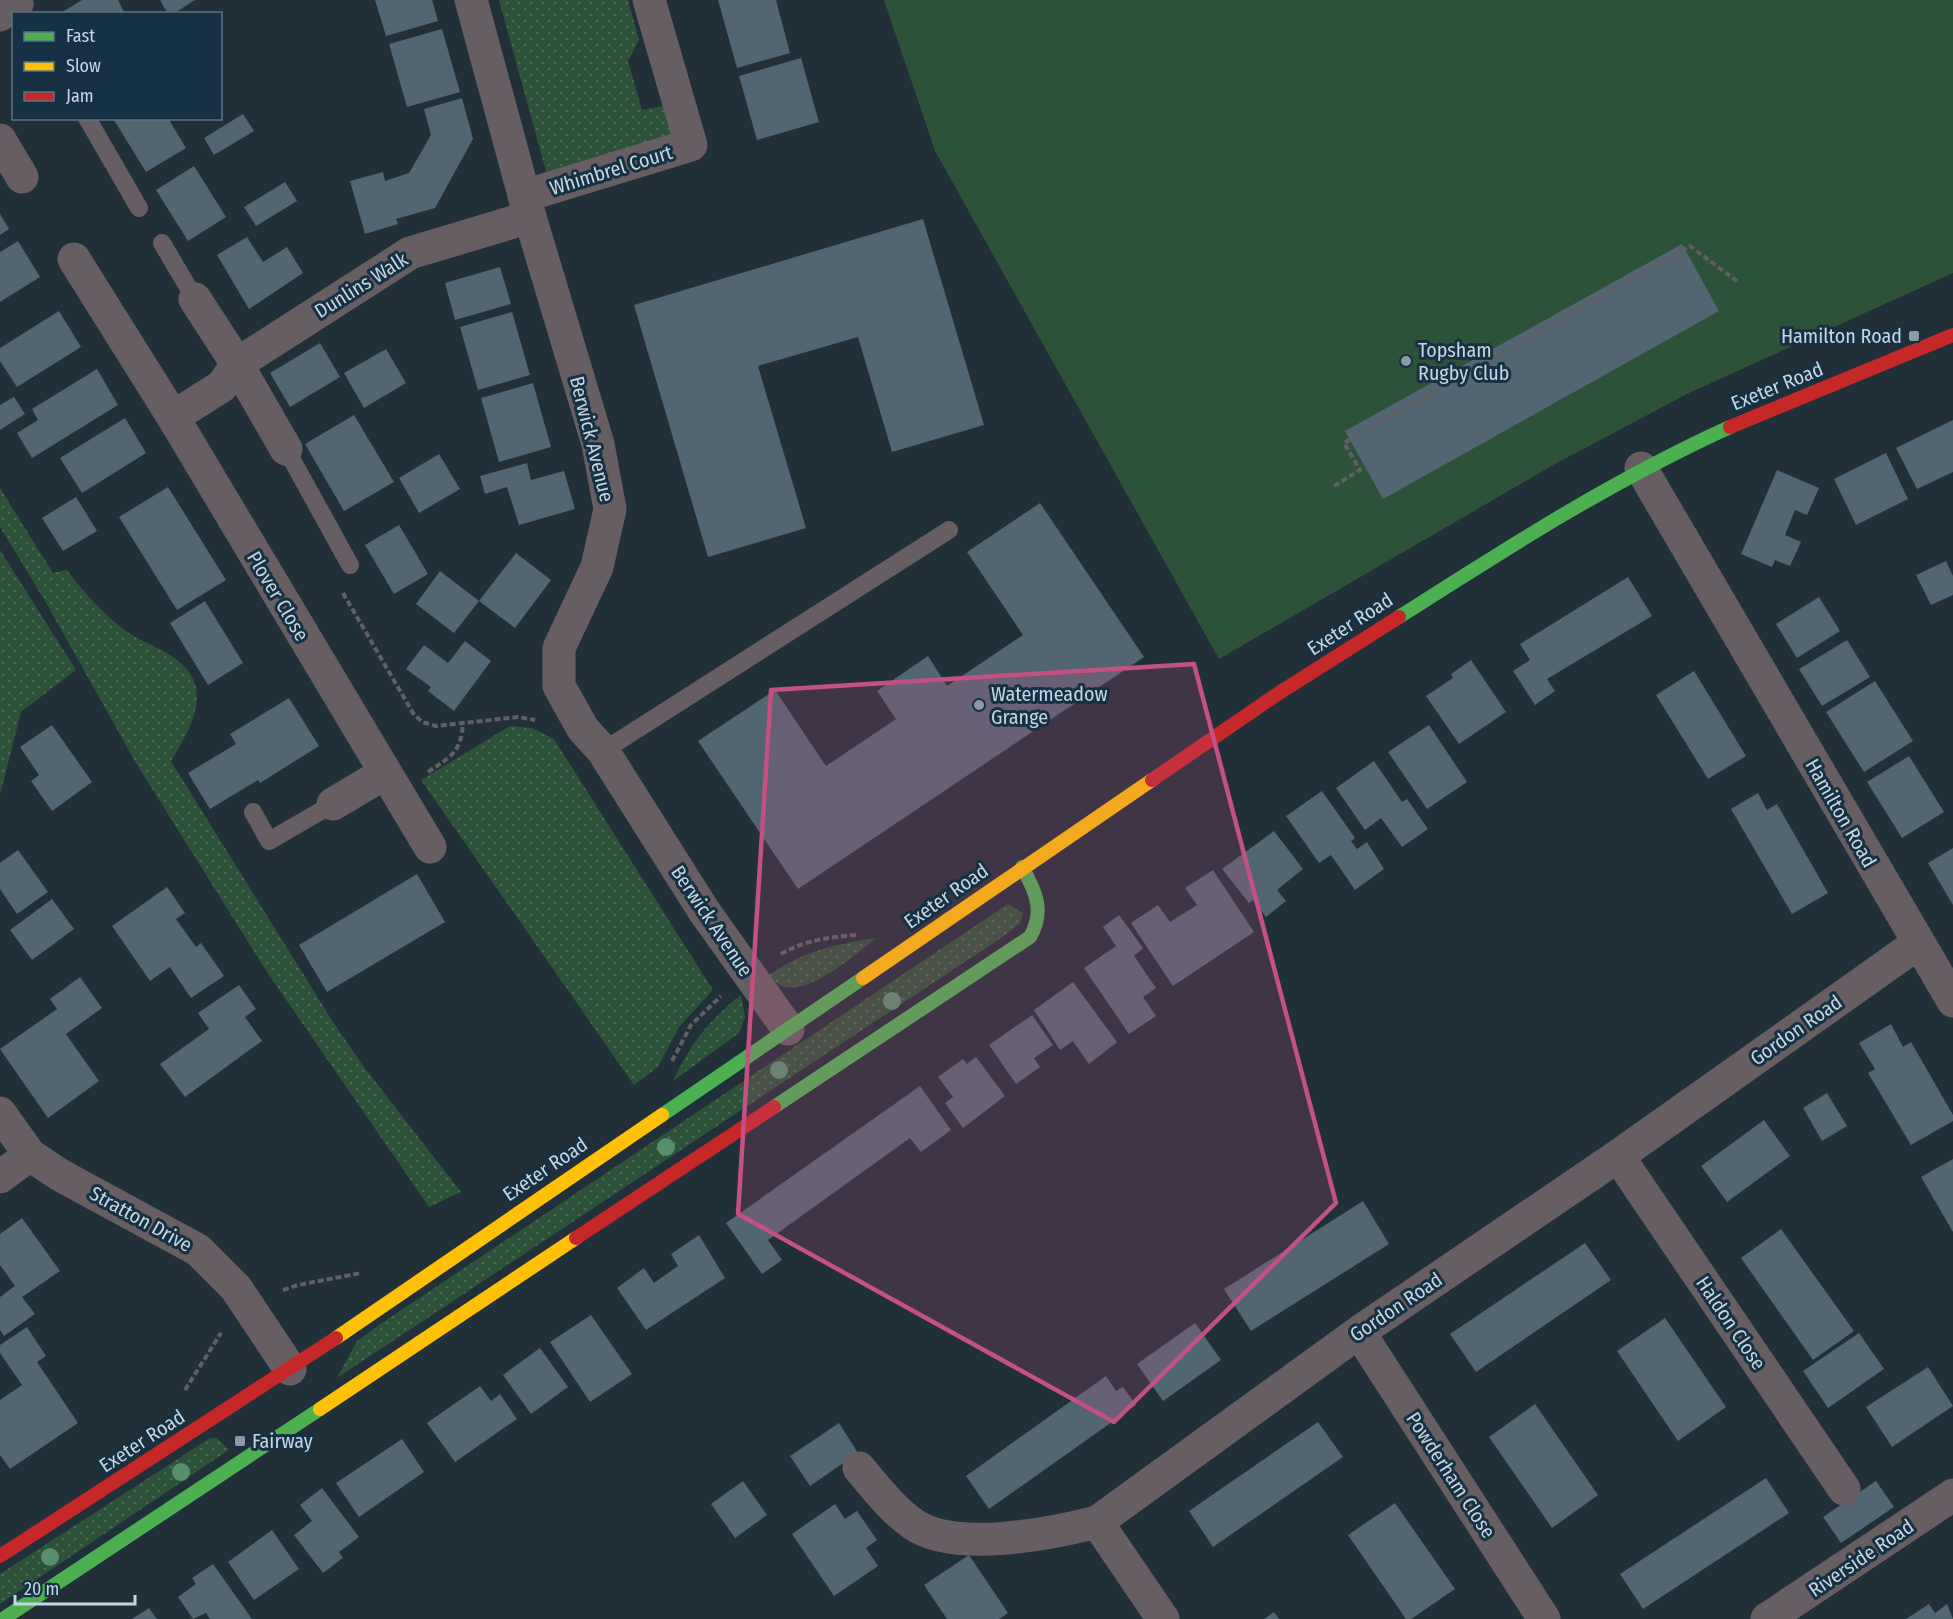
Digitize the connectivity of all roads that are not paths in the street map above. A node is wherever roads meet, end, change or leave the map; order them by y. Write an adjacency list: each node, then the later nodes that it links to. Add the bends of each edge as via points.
1 (471, 0): 6 (street, Berwick Avenue)
2 (650, 0): 6 (street, Whimbrel Court, via 692,145)
3 (88, 120): 7 (lane)
4 (0, 140): 5 (street)
5 (22, 177)
6 (527, 206): 12 (street, Dunlins Walk, via 410,253); 18 (street, Berwick Avenue, via 597,444 610,509 597,567 559,648 559,686 583,729)
7 (139, 208)
8 (162, 243): 10 (lane)
9 (74, 259): 13 (street, Plover Close)
10 (195, 299): 12 (street)
11 (1953, 335): 15 (street, Exeter Road, via 1708,435)
12 (237, 364): 13 (street, via 222,386); 14 (street)
13 (173, 417): 19 (street, Plover Close)
14 (286, 449): 17 (lane)
15 (1641, 468): 23 (street, Exeter Road, via 1289,687); 24 (street, Hamilton Road)
16 (949, 530): 18 (lane)
17 (350, 565)
18 (603, 751): 26 (street, Berwick Avenue, via 748,976)
19 (390, 782): 20 (street); 22 (street, Plover Close)
20 (333, 804): 21 (lane, via 269,841)
21 (253, 812)
22 (430, 847)
23 (1022, 867): 26 (street, Exeter Road); 38 (street, via 1041,906 1037,927 1030,937)
24 (1917, 944): 25 (street, Hamilton Road); 29 (street, Gordon Road)
25 (1953, 1001)
26 (788, 1029): 32 (street, Exeter Road)
27 (0, 1113): 28 (street, Stratton Drive)
28 (30, 1155): 30 (street); 32 (street, Stratton Drive, via 198,1250 236,1288)
29 (1618, 1156): 31 (street, Gordon Road); 34 (street, Haldon Close)
30 (0, 1177)
31 (1359, 1332): 36 (street, Gordon Road); 40 (street, Powderham Close)
32 (290, 1369): 37 (street, Exeter Road)
33 (859, 1468): 36 (street, Gordon Road, via 890,1504 915,1525 949,1538 987,1540 1068,1530)
34 (1844, 1489)
35 (1953, 1495): 41 (street, Riverside Road)
36 (1097, 1522): 39 (street)
37 (0, 1556)
38 (3, 1619)
39 (1163, 1619)
40 (1544, 1619)
41 (1767, 1619)

